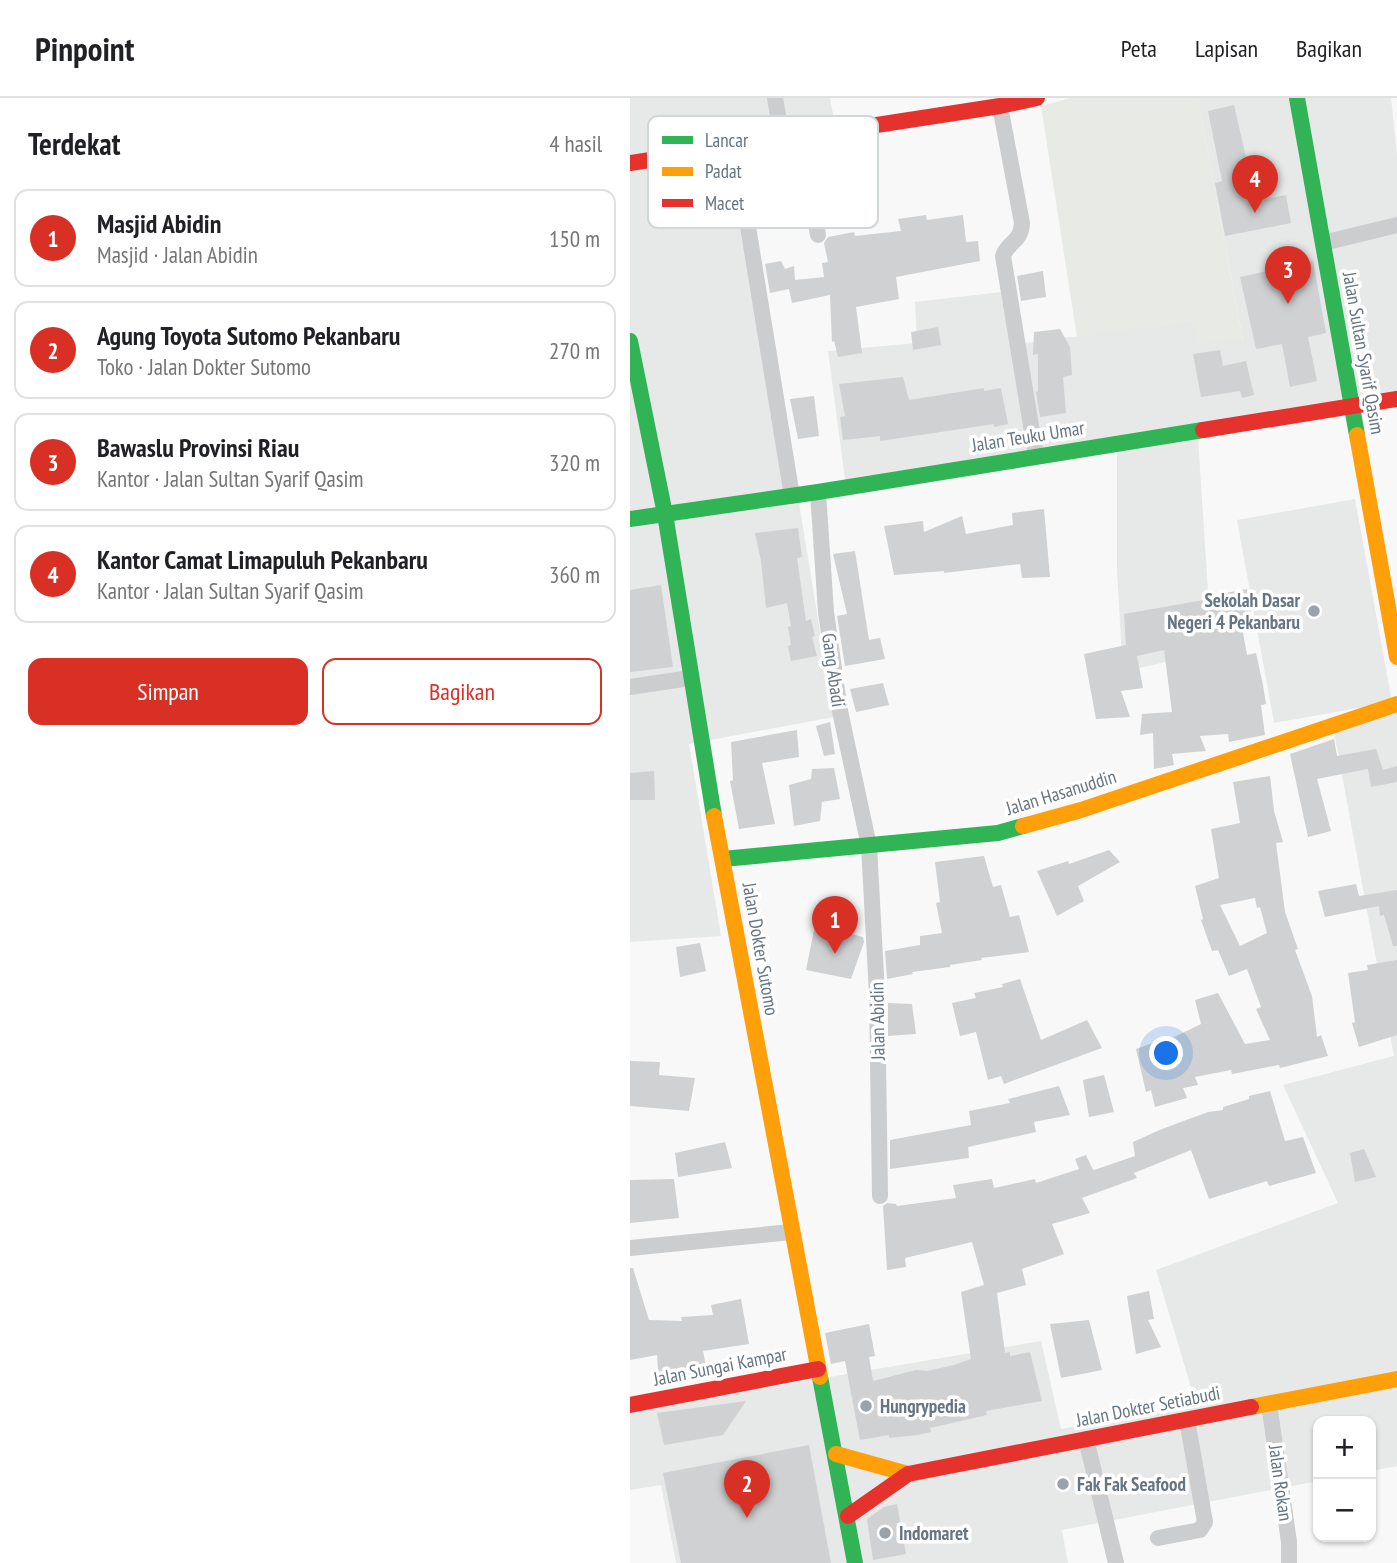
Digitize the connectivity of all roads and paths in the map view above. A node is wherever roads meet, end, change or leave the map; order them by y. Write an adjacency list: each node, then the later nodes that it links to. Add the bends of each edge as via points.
1 (775, 98): 5 (street)
2 (1037, 98): 4 (main road)
3 (1297, 98): 13 (main road, Jalan Sultan Syarif Qasim)
4 (1000, 106): 6 (main road); 17 (street, via 1022,223 1021,234 1003,256)
5 (778, 116)
6 (878, 124)
7 (648, 160): 8 (main road)
8 (630, 163)
9 (1397, 225): 13 (street)
10 (748, 228): 19 (street)
11 (817, 228): 12 (street)
12 (818, 235)
13 (1323, 243): 16 (main road, Jalan Sultan Syarif Qasim)
14 (630, 341): 20 (main road, Jalan Dokter Sutomo)
15 (1397, 399): 16 (main road, Jalan Teuku Umar)
16 (1351, 408): 17 (main road, Jalan Teuku Umar); 22 (main road, Jalan Sultan Syarif Qasim)
17 (1036, 456): 18 (main road, Jalan Teuku Umar)
18 (818, 492): 19 (main road, Jalan Teuku Umar); 26 (street, Gang Abadi, via 826,612 840,711)
19 (792, 496): 20 (main road, Jalan Teuku Umar)
20 (665, 514): 21 (main road, Jalan Teuku Umar); 23 (main road, Jalan Dokter Sutomo)
21 (630, 519)
22 (1397, 657)
23 (690, 678): 24 (street); 27 (main road, Jalan Dokter Sutomo)
24 (630, 687)
25 (1397, 704): 26 (main road, Jalan Hasanuddin, via 1082,810 998,833)
26 (869, 846): 27 (main road, Jalan Hasanuddin); 28 (street, Jalan Abidin)
27 (723, 859): 29 (main road, Jalan Dokter Sutomo)
28 (880, 1196)
29 (791, 1232): 30 (street); 31 (main road, Jalan Dokter Sutomo)
30 (630, 1248)
31 (818, 1369): 34 (main road, Jalan Sungai Kampar); 37 (main road, Jalan Dokter Sutomo)
32 (1397, 1379): 33 (main road, Jalan Dokter Setiabudi)
33 (1269, 1404): 35 (main road, Jalan Dokter Setiabudi); 43 (street, Jalan Rokan)
34 (630, 1405)
35 (1187, 1420): 36 (main road, Jalan Dokter Setiabudi); 40 (street, via 1205,1522 1200,1530)
36 (1086, 1439): 38 (main road, Jalan Dokter Setiabudi); 42 (street)
37 (836, 1454): 38 (main road, Jalan Dokter Setiabudi); 39 (main road, Jalan Dokter Sutomo)
38 (908, 1474): 39 (main road, Jalan Dokter Setiabudi)
39 (848, 1516): 41 (main road, Jalan Dokter Sutomo)
40 (1158, 1538)
41 (855, 1563)
42 (1116, 1563)
43 (1289, 1563)

